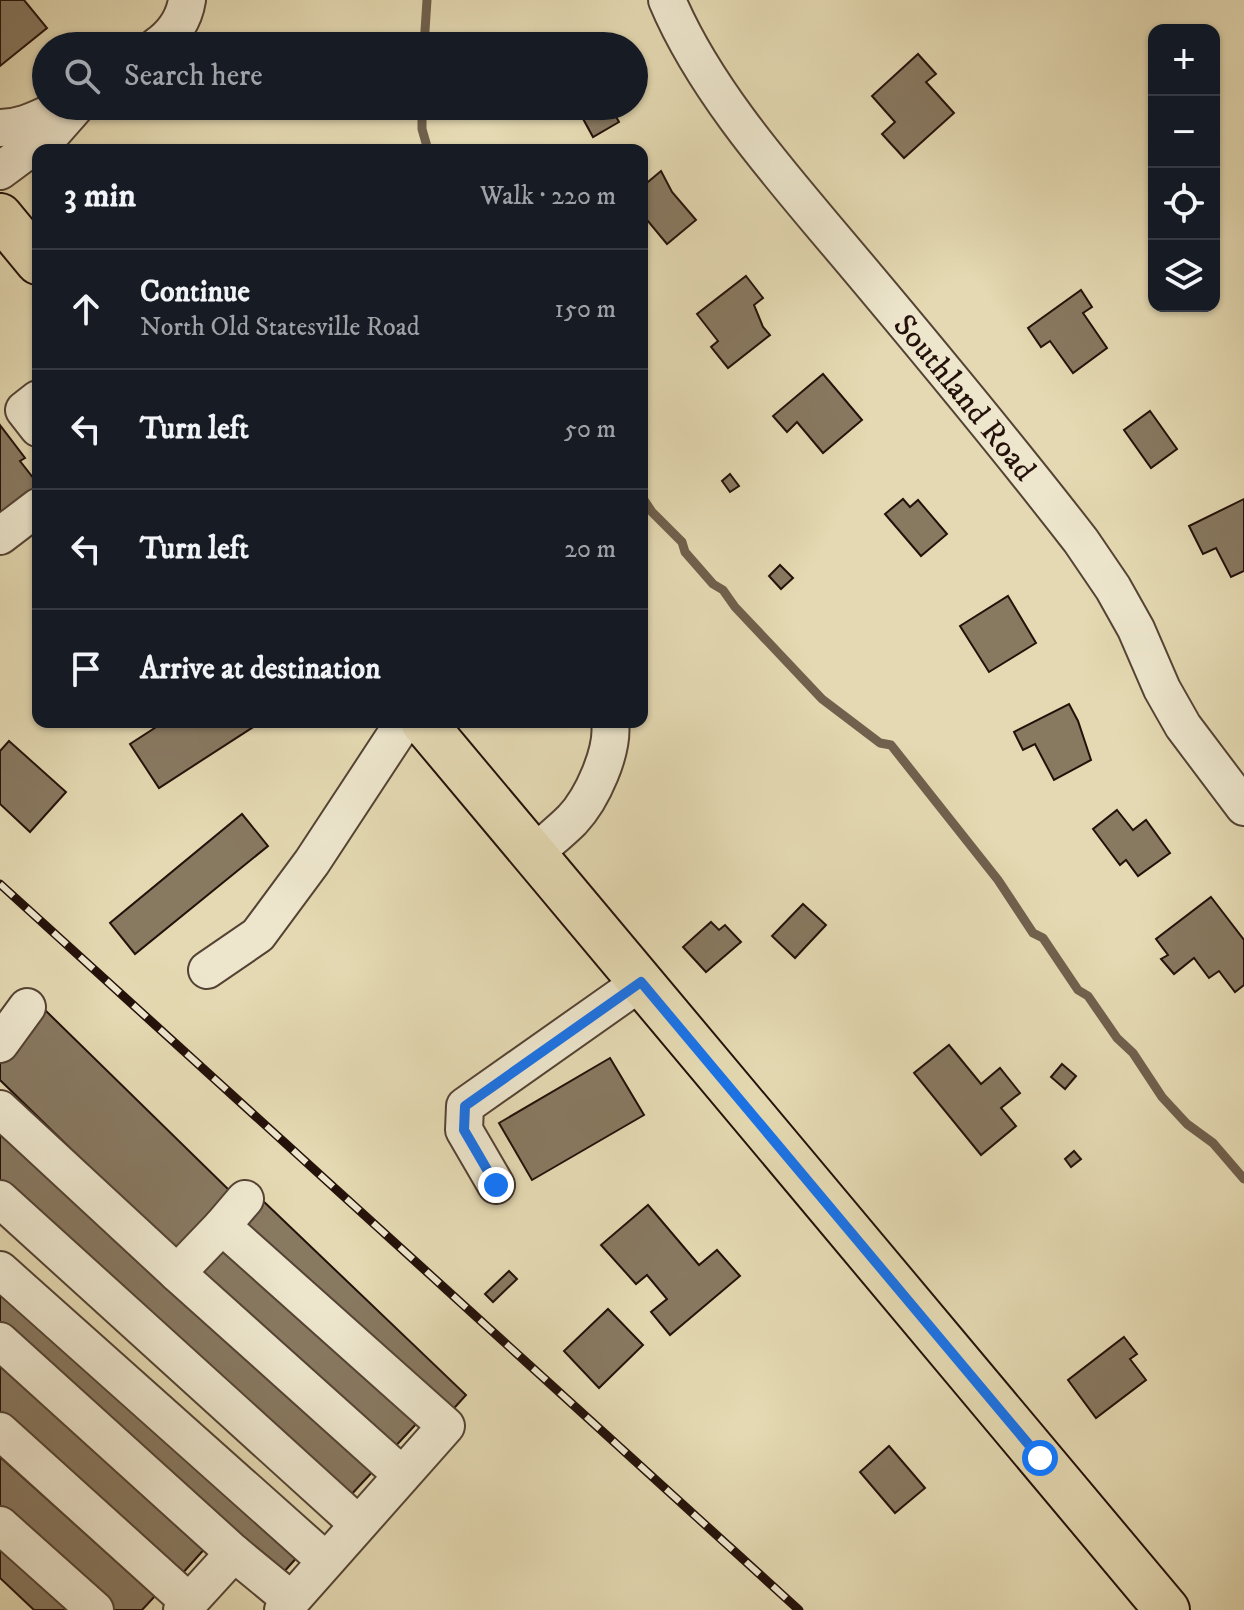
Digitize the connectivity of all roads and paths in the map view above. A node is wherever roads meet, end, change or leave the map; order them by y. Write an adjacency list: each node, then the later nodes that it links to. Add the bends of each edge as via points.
1 (187, 0): 3 (street, via 185,15)
2 (667, 0): 17 (street, Southland Road, via 692,49 764,153 1081,541 1136,629 1183,726)
3 (172, 32)
4 (40, 120): 6 (street)
5 (64, 120): 7 (street)
6 (0, 128)
7 (36, 144)
8 (32, 147): 9 (street)
9 (0, 171)
10 (0, 216): 11 (main road)
11 (32, 255)
12 (32, 512): 13 (street)
13 (0, 536)
14 (400, 728): 19 (street, via 258,935)
15 (428, 728): 18 (main road)
16 (610, 728): 18 (street, via 610,749 594,786 574,818)
17 (1244, 807)
18 (534, 854): 20 (main road)
19 (207, 970)
20 (641, 982): 24 (street, via 465,1106 464,1130); 38 (main road)
21 (27, 1007): 22 (street)
22 (0, 1044)
23 (0, 1109): 27 (street)
24 (496, 1185)
25 (0, 1199): 31 (street)
26 (0, 1270): 34 (street)
27 (177, 1273): 30 (street); 30 (street, via 233,1212 446,1426)
28 (0, 1341): 33 (street)
29 (0, 1431): 36 (street)
30 (402, 1475): 31 (street)
31 (358, 1524): 34 (street)
32 (0, 1525): 37 (street)
33 (234, 1553): 35 (street); 36 (street)
34 (326, 1561): 35 (street)
35 (287, 1605)
36 (185, 1606)
37 (95, 1610)
38 (1167, 1610)

